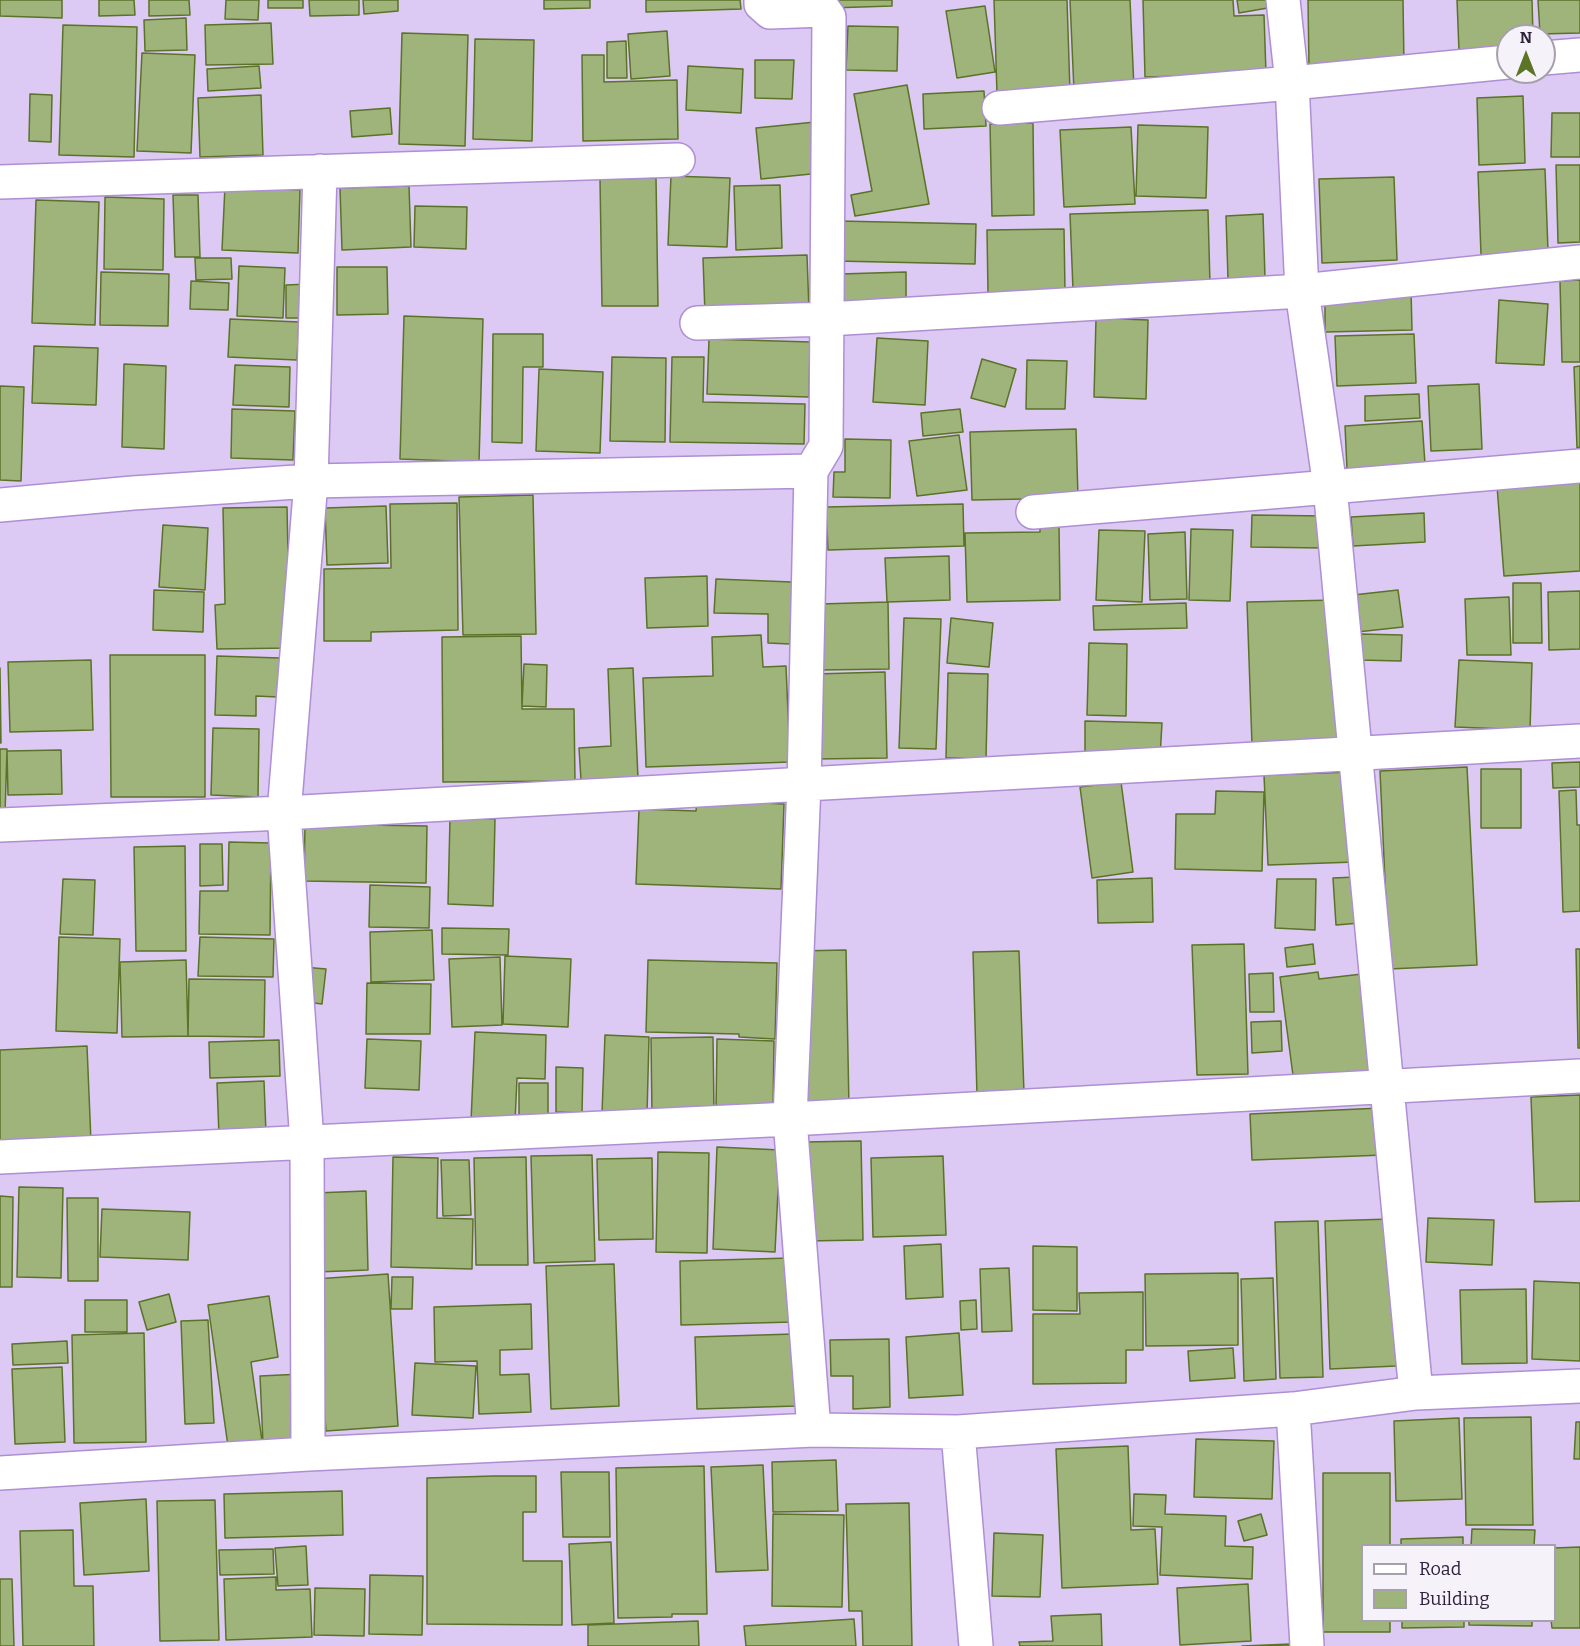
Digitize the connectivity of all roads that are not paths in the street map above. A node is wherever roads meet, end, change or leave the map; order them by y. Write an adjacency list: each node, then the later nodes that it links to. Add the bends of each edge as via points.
1 (761, 0): 13 (street, via 770,12 824,10 829,17)
2 (1283, 0): 6 (street)
3 (1580, 55): 4 (street)
4 (1556, 57)
5 (1496, 63): 6 (street)
6 (1292, 83): 7 (street); 12 (street)
7 (999, 108)
8 (678, 160): 9 (street)
9 (320, 171): 10 (street); 17 (street)
10 (0, 182)
11 (1580, 262): 12 (street)
12 (1302, 291): 13 (street); 18 (street)
13 (828, 319): 14 (street); 16 (street, via 826,446)
14 (697, 323)
15 (1580, 466): 18 (street)
16 (811, 471): 17 (street); 23 (street)
17 (311, 481): 19 (street); 24 (street)
18 (1330, 487): 20 (street); 22 (street)
19 (0, 506)
20 (1033, 512)
21 (1580, 741): 22 (street)
22 (1355, 753): 23 (street); 27 (street)
23 (804, 785): 24 (street); 28 (street)
24 (284, 813): 25 (street); 29 (street)
25 (0, 825)
26 (1580, 1076): 27 (street)
27 (1387, 1087): 28 (street); 32 (street)
28 (790, 1119): 29 (street); 34 (street)
29 (307, 1142): 30 (street); 36 (street)
30 (0, 1157)
31 (1580, 1386): 32 (street)
32 (1416, 1393): 33 (street)
33 (1293, 1409): 35 (street); 39 (street)
34 (814, 1430): 35 (street); 36 (street)
35 (958, 1432): 38 (street)
36 (308, 1455): 37 (street)
37 (0, 1473)
38 (976, 1646)
39 (1307, 1646)

